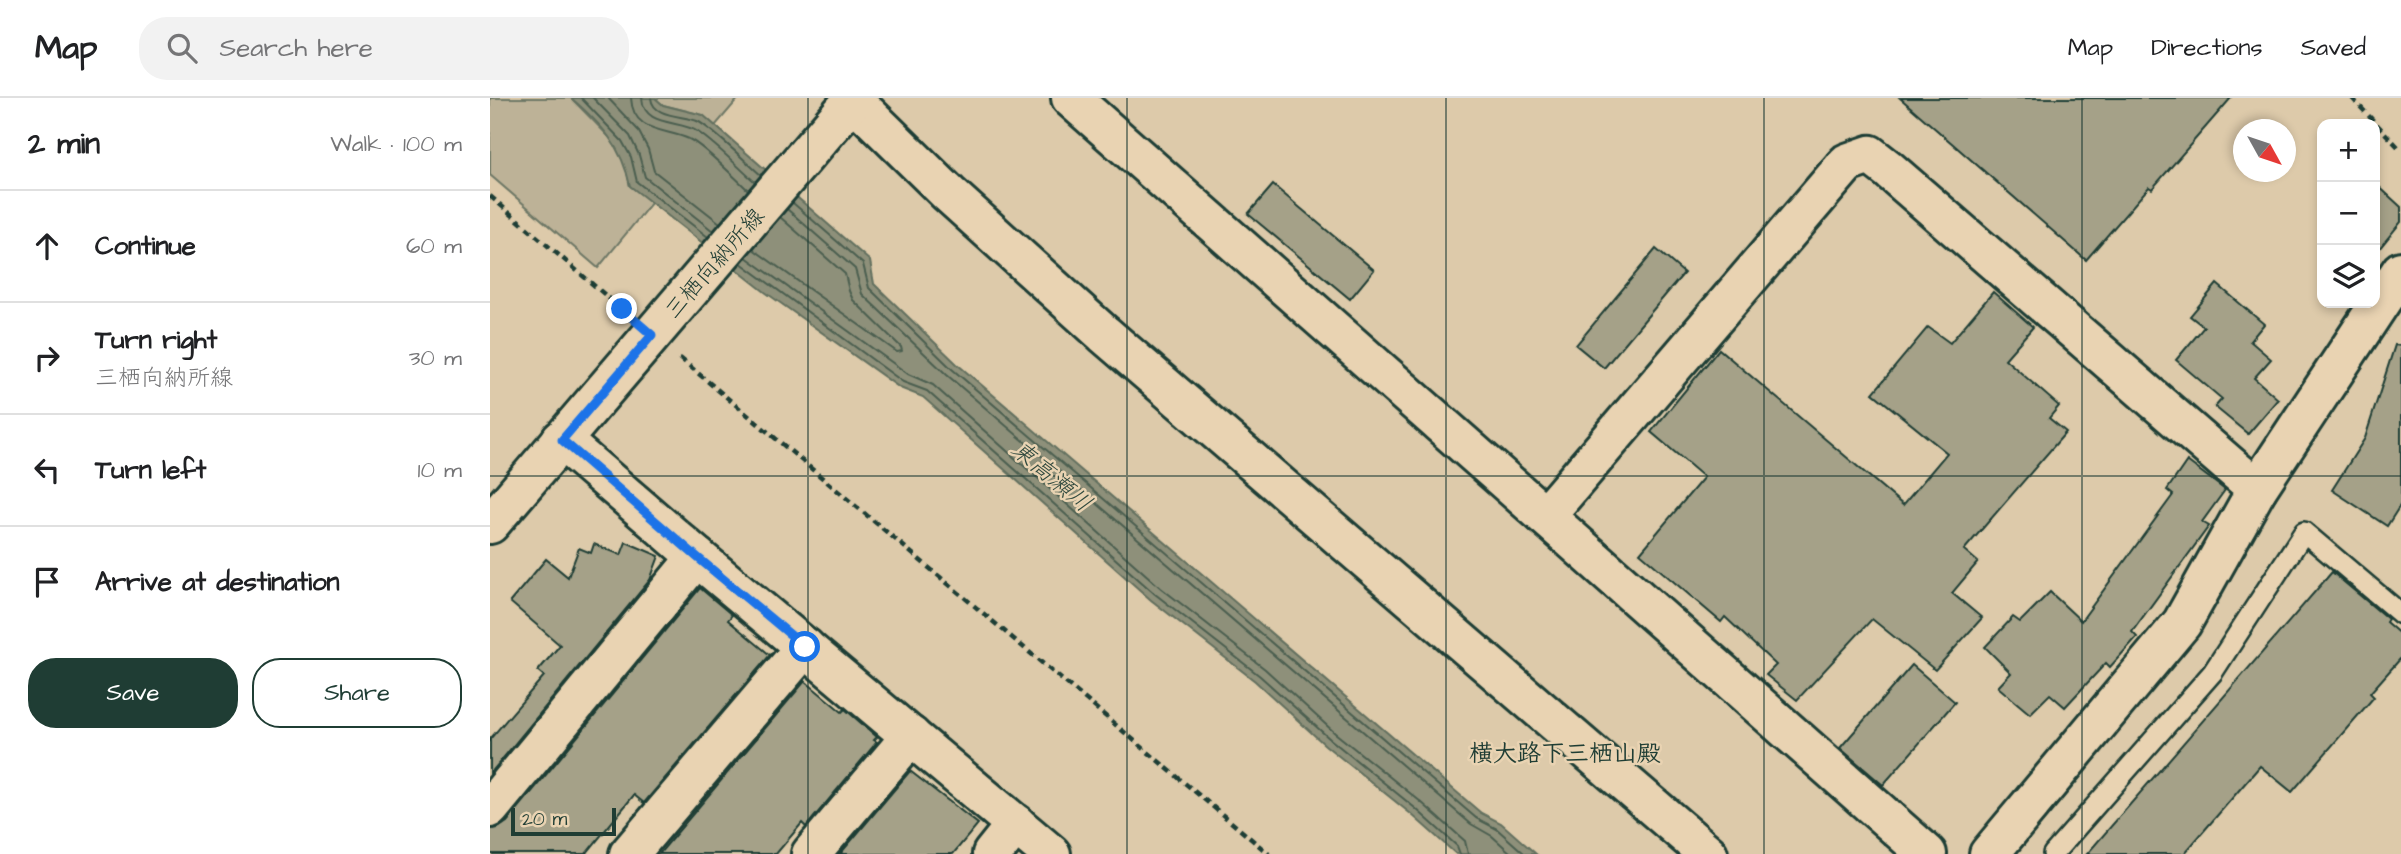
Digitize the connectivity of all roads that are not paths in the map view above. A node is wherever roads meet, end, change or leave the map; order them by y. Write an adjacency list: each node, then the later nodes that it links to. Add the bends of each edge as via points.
1 (1071, 98): 6 (street)
2 (846, 107): 4 (street, 三栖向納所線); 18 (street)
3 (2401, 271): 5 (street)
4 (562, 440): 7 (street, 三栖向納所線); 8 (street)
5 (2257, 489): 6 (street, via 1870,155 1847,163); 20 (street, via 2182,623)
6 (1545, 516): 19 (street)
7 (490, 524)
8 (697, 557): 10 (street); 12 (street)
9 (2401, 614): 21 (lane, via 2304,532 2213,672)
10 (805, 647): 11 (street); 14 (street)
11 (911, 736): 13 (street); 15 (street)
12 (490, 808)
13 (1017, 824): 16 (street); 17 (street)
14 (629, 854)
15 (811, 854)
16 (992, 854)
17 (1051, 854)
18 (1708, 854)
19 (1927, 854)
20 (1989, 854)
21 (2053, 854)

